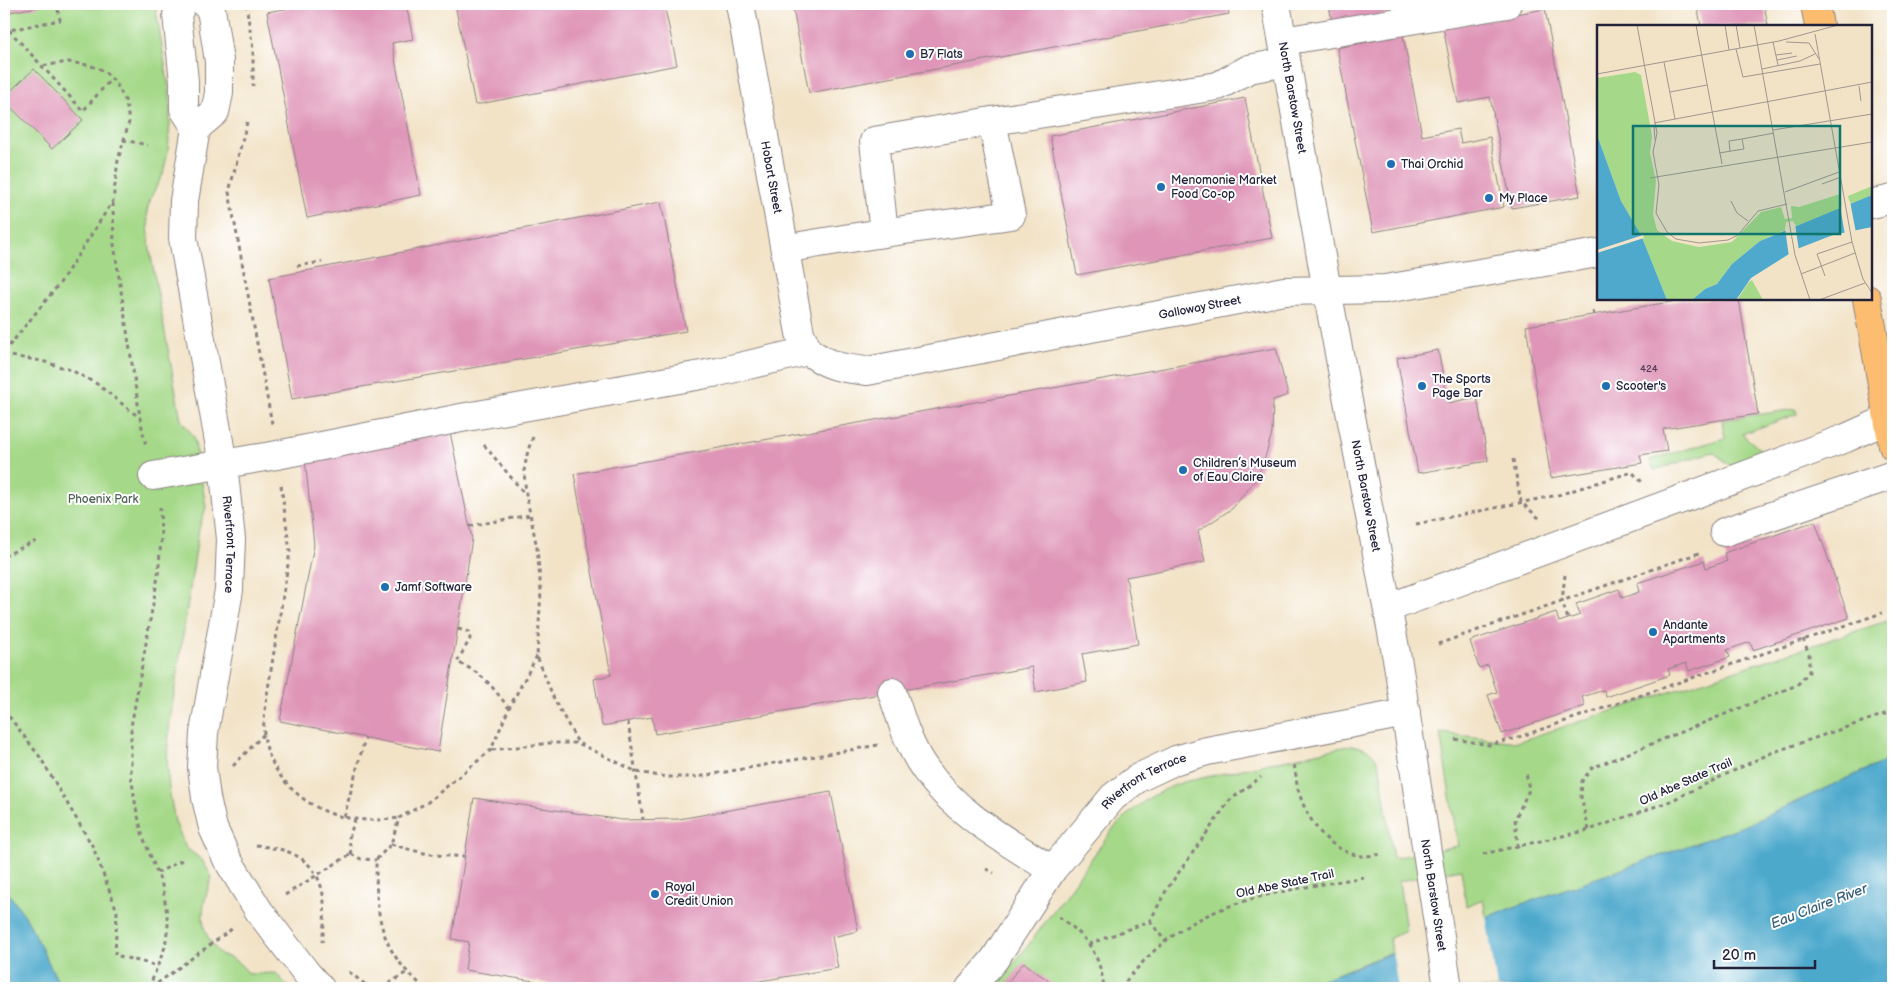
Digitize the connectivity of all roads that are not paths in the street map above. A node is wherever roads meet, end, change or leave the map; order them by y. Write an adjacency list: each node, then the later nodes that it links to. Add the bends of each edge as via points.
1 (182, 4): 10 (street, via 177,15 184,109)
2 (205, 4): 10 (street, via 212,9 219,61 219,93 215,112)
3 (740, 4): 14 (street, Hobart Street)
4 (1276, 4): 8 (street, North Barstow Street)
5 (1507, 4): 8 (street)
6 (1815, 4): 7 (main road)
7 (1818, 25)
8 (1285, 51): 9 (street, via 1218,86); 16 (street, North Barstow Street)
9 (992, 121): 13 (street, via 874,141); 13 (street, via 1011,215)
10 (196, 128): 21 (street, Riverfront Terrace, via 184,201 183,238)
11 (1893, 199): 12 (street)
12 (1872, 204)
13 (884, 233): 14 (street)
14 (785, 249): 18 (street, Hobart Street, via 800,333)
15 (1597, 253): 16 (street, Galloway Street, via 1385,289)
16 (1327, 290): 18 (street, Galloway Street, via 1284,291 867,371 838,368); 25 (street, North Barstow Street)
17 (1867, 300): 19 (main road)
18 (808, 351): 21 (street, via 718,372)
19 (1888, 419): 20 (main road); 25 (street, via 1846,438)
20 (1893, 446)
21 (224, 464): 23 (street); 29 (street, Riverfront Terrace, via 231,539 229,590 204,733 202,767 206,798 214,828 228,859 259,911)
22 (1893, 475): 24 (street)
23 (153, 476)
24 (1716, 541)
25 (1388, 608): 27 (street, North Barstow Street)
26 (892, 692): 28 (street, via 908,740 924,769 951,801 990,831)
27 (1406, 713): 28 (street, Riverfront Terrace, via 1176,760 1138,778 1112,797); 31 (street, North Barstow Street)
28 (1052, 870): 30 (street, Riverfront Terrace, via 994,960)
29 (320, 988)
30 (970, 988)
31 (1448, 988)

